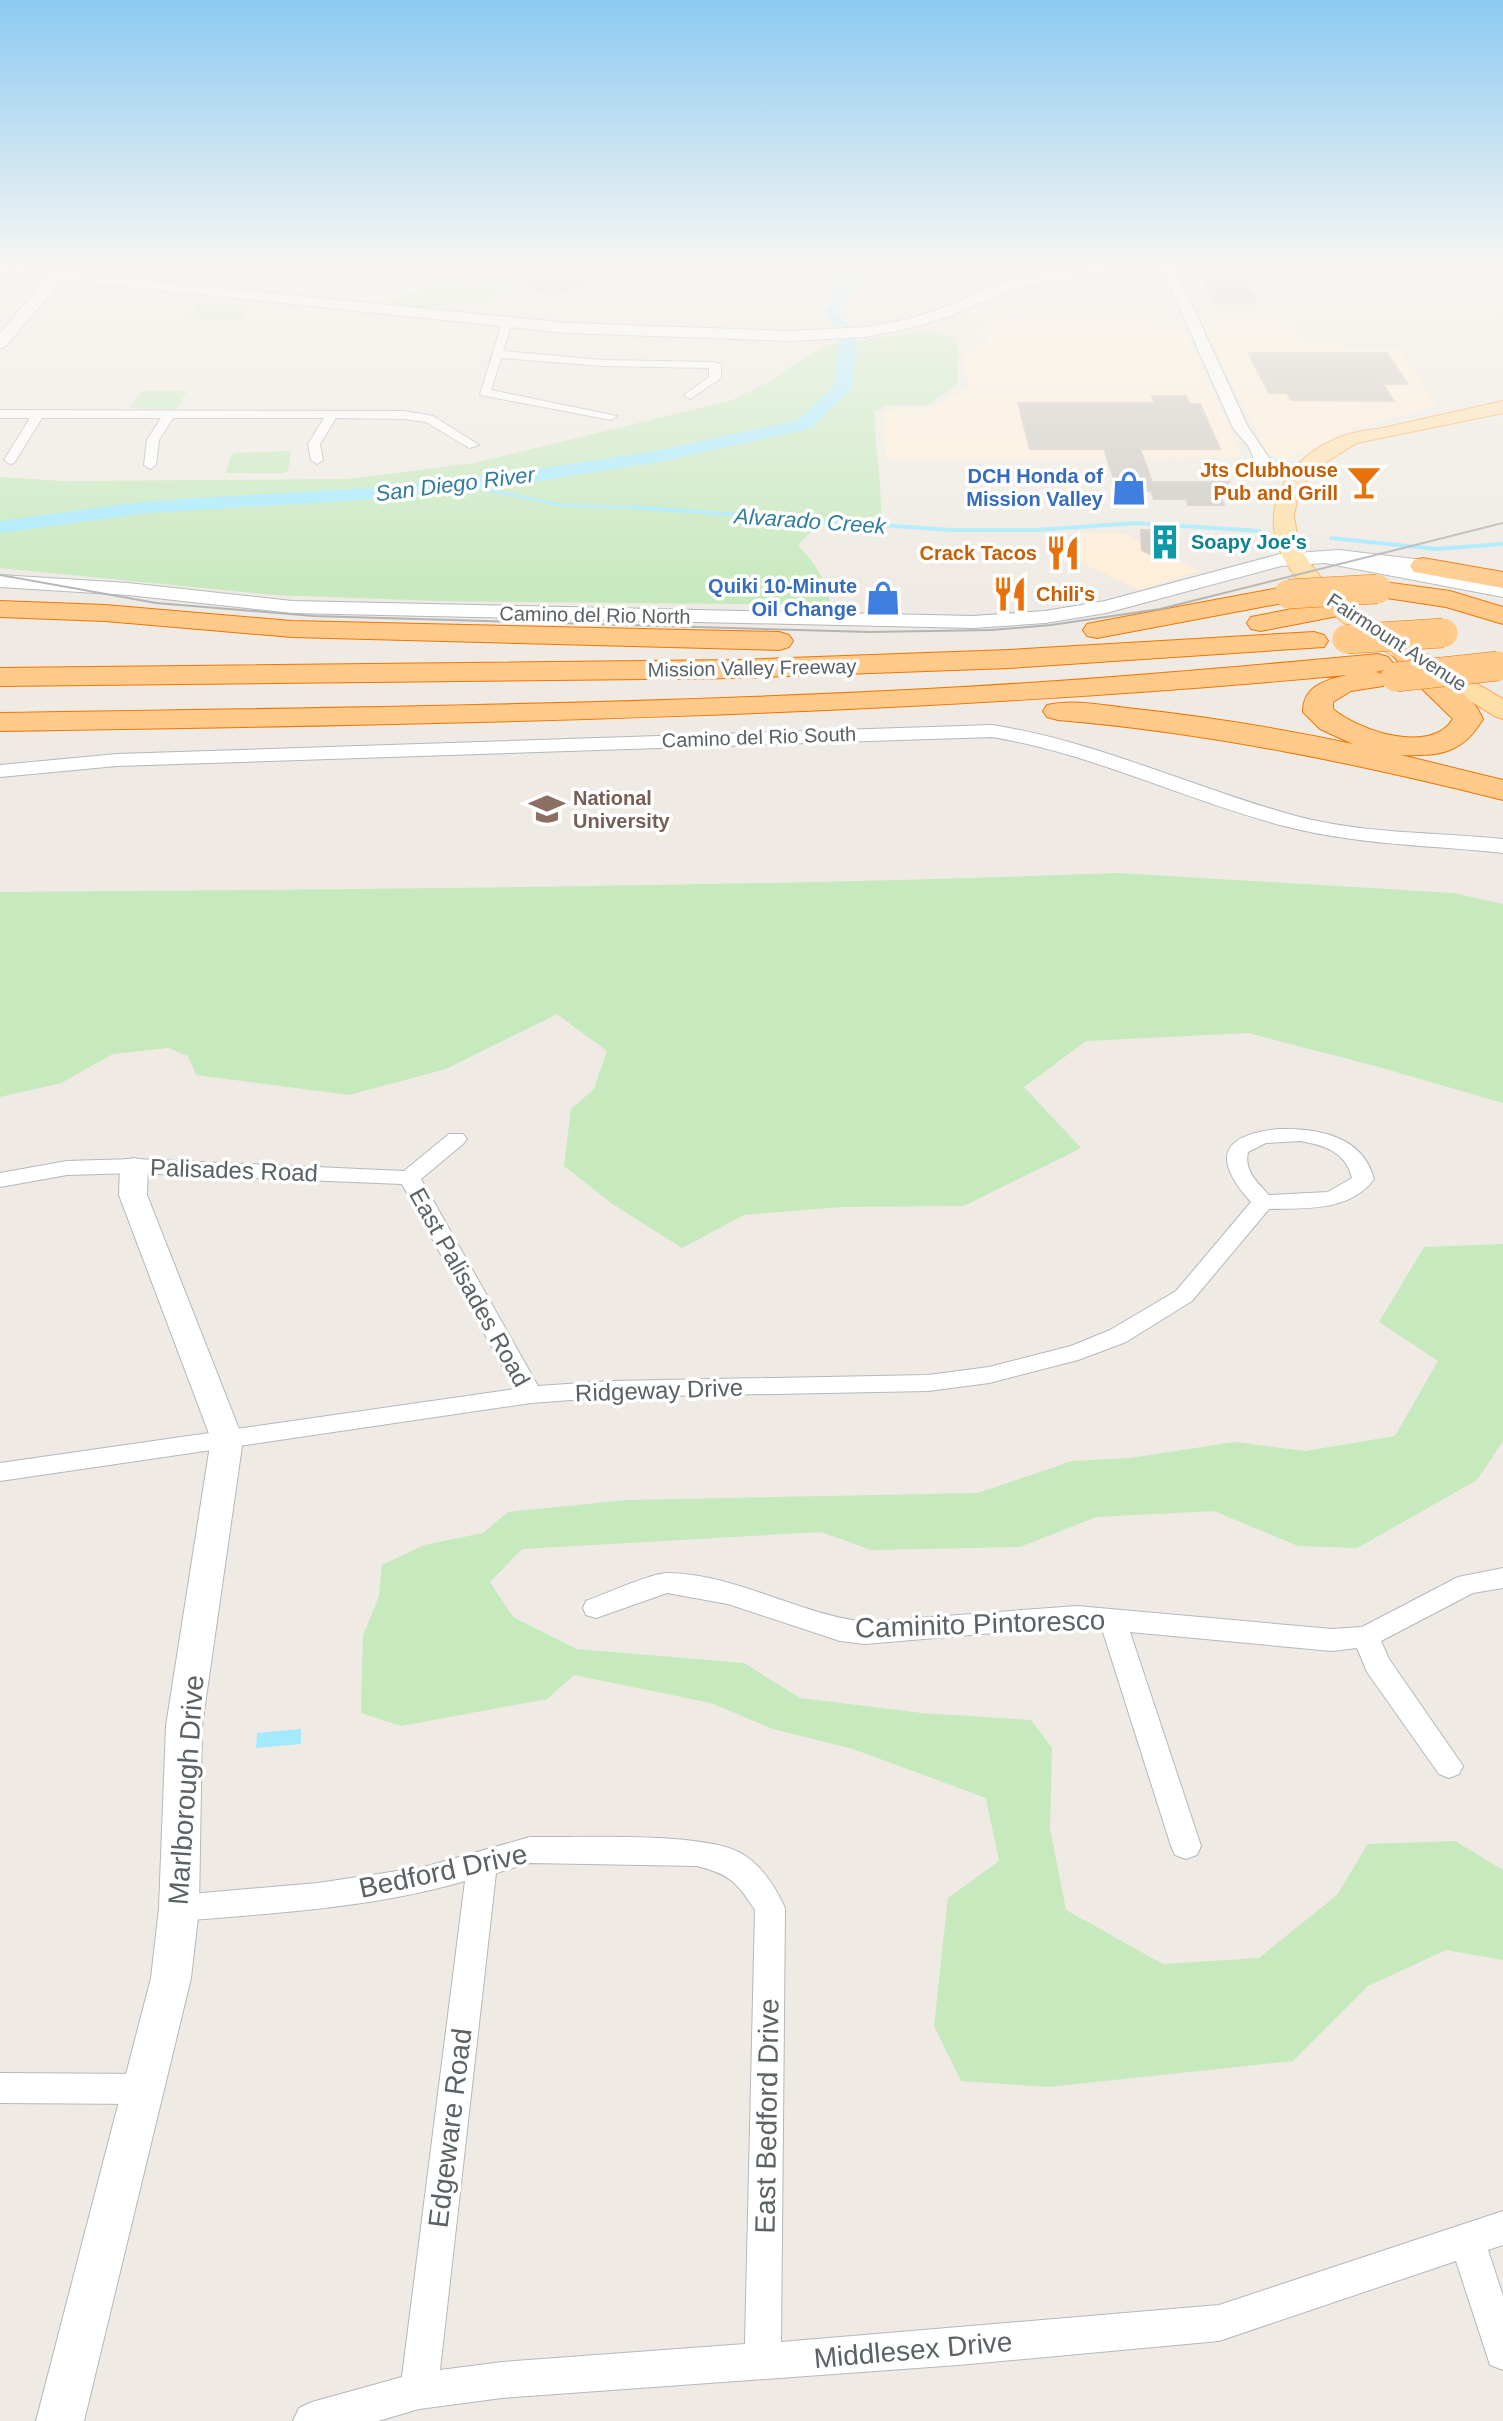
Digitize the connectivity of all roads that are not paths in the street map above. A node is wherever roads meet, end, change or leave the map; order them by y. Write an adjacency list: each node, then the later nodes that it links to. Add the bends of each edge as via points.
1 (488, 379): 10 (street, via 484,392)
2 (714, 379): 4 (street)
3 (1218, 379): 16 (street, via 1254,465)
4 (690, 395)
5 (1503, 407): 11 (main road)
6 (0, 414): 7 (street)
7 (38, 414): 8 (street); 13 (street)
8 (169, 415): 9 (street); 15 (street, via 153,440)
9 (332, 415): 12 (street, via 429,419); 14 (street, via 314,444)
10 (611, 416)
11 (1375, 436): 16 (main road, via 1339,445); 17 (main road, via 1374,442)
12 (473, 445)
13 (10, 460)
14 (317, 460)
15 (150, 465)
16 (1298, 477): 17 (street); 19 (main road, Fairmount Avenue, via 1281,512)
17 (1320, 477): 18 (main road, Fairmount Avenue, via 1303,515)
18 (1320, 557): 19 (main road, Camino del Rio North); 20 (main road, Camino del Rio North); 24 (street); 32 (main road, Fairmount Avenue, via 1334,577 1385,619)
19 (1295, 559): 23 (main road, Camino del Rio North, via 1106,607 973,622 292,607); 26 (main road, Fairmount Avenue)
20 (1423, 566): 21 (street); 22 (highway)
21 (1503, 571)
22 (1503, 580)
23 (0, 581)
24 (1503, 592)
25 (0, 601): 28 (highway)
26 (1338, 608): 30 (highway, via 1196,631); 34 (main road, Fairmount Avenue)
27 (0, 609): 28 (highway)
28 (318, 629): 30 (highway, via 568,638)
29 (0, 633): 33 (highway, via 243,646)
30 (1004, 641): 32 (highway, bridge, via 1116,628 1289,594 1377,589 1450,599)
31 (0, 649): 35 (highway)
32 (1498, 650): 33 (highway, Mission Valley Freeway, bridge, via 1443,633); 34 (highway, bridge)
33 (901, 664): 35 (highway, Mission Valley Freeway)
34 (1393, 664): 37 (highway, Mission Valley Freeway, via 730,688); 38 (highway); 39 (main road, Fairmount Avenue)
35 (492, 673): 36 (highway, Mission Valley Freeway)
36 (0, 677)
37 (0, 696)
38 (885, 699): 40 (highway); 43 (highway, via 1171,721)
39 (1503, 711)
40 (416, 714): 41 (highway); 42 (highway, via 137,732)
41 (0, 724)
42 (0, 747)
43 (1417, 766): 44 (highway); 46 (highway)
44 (1503, 766)
45 (0, 771): 47 (street, Camino del Rio South, via 117,760 992,731 1066,744 1330,830)
46 (1503, 790)
47 (1503, 846)
48 (456, 1139): 50 (street)
49 (134, 1166): 50 (street, Palisades Road); 51 (street, Palisades Road, via 67,1168); 54 (street, Marlborough Drive, via 133,1195)
50 (409, 1178): 53 (street, East Palisades Road)
51 (0, 1180)
52 (1263, 1202): 52 (street, via 1343,1195 1363,1179 1361,1167 1353,1155 1320,1138 1280,1135 1248,1140 1235,1162); 53 (street, Ridgeway Drive, via 1184,1296 1118,1336 1078,1352 989,1375 928,1383)
53 (531, 1395): 54 (street, Ridgeway Drive)
54 (227, 1439): 55 (street, Ridgeway Drive); 64 (street, Marlborough Drive, via 184,1726)
55 (0, 1472)
56 (1503, 1578): 59 (street, Caminito Pintoresco, via 1467,1584)
57 (596, 1608): 58 (street, Caminito Pintoresco, via 666,1583 728,1594 865,1633)
58 (1112, 1617): 59 (street, Caminito Pintoresco, via 1332,1640); 61 (street)
59 (1366, 1637): 60 (street, via 1377,1664)
60 (1449, 1766)
61 (1186, 1846)
62 (482, 1864): 63 (street, Bedford Drive, via 530,1850 697,1853 731,1862); 64 (street, Bedford Drive, via 424,1880 318,1896); 71 (street, Edgeware Road)
63 (750, 1877): 70 (street, East Bedford Drive, via 770,1908)
64 (179, 1908): 66 (street, Marlborough Drive, via 171,1978)
65 (0, 2088): 66 (street)
66 (142, 2089): 72 (street, Marlborough Drive)
67 (1503, 2228): 68 (street, Middlesex Drive)
68 (1468, 2242): 69 (street); 70 (street, Middlesex Drive, via 1219,2323)
69 (1503, 2352)
70 (763, 2361): 71 (street, Middlesex Drive)
71 (419, 2391): 73 (street, Middlesex Drive)
72 (60, 2421)
73 (312, 2421)

